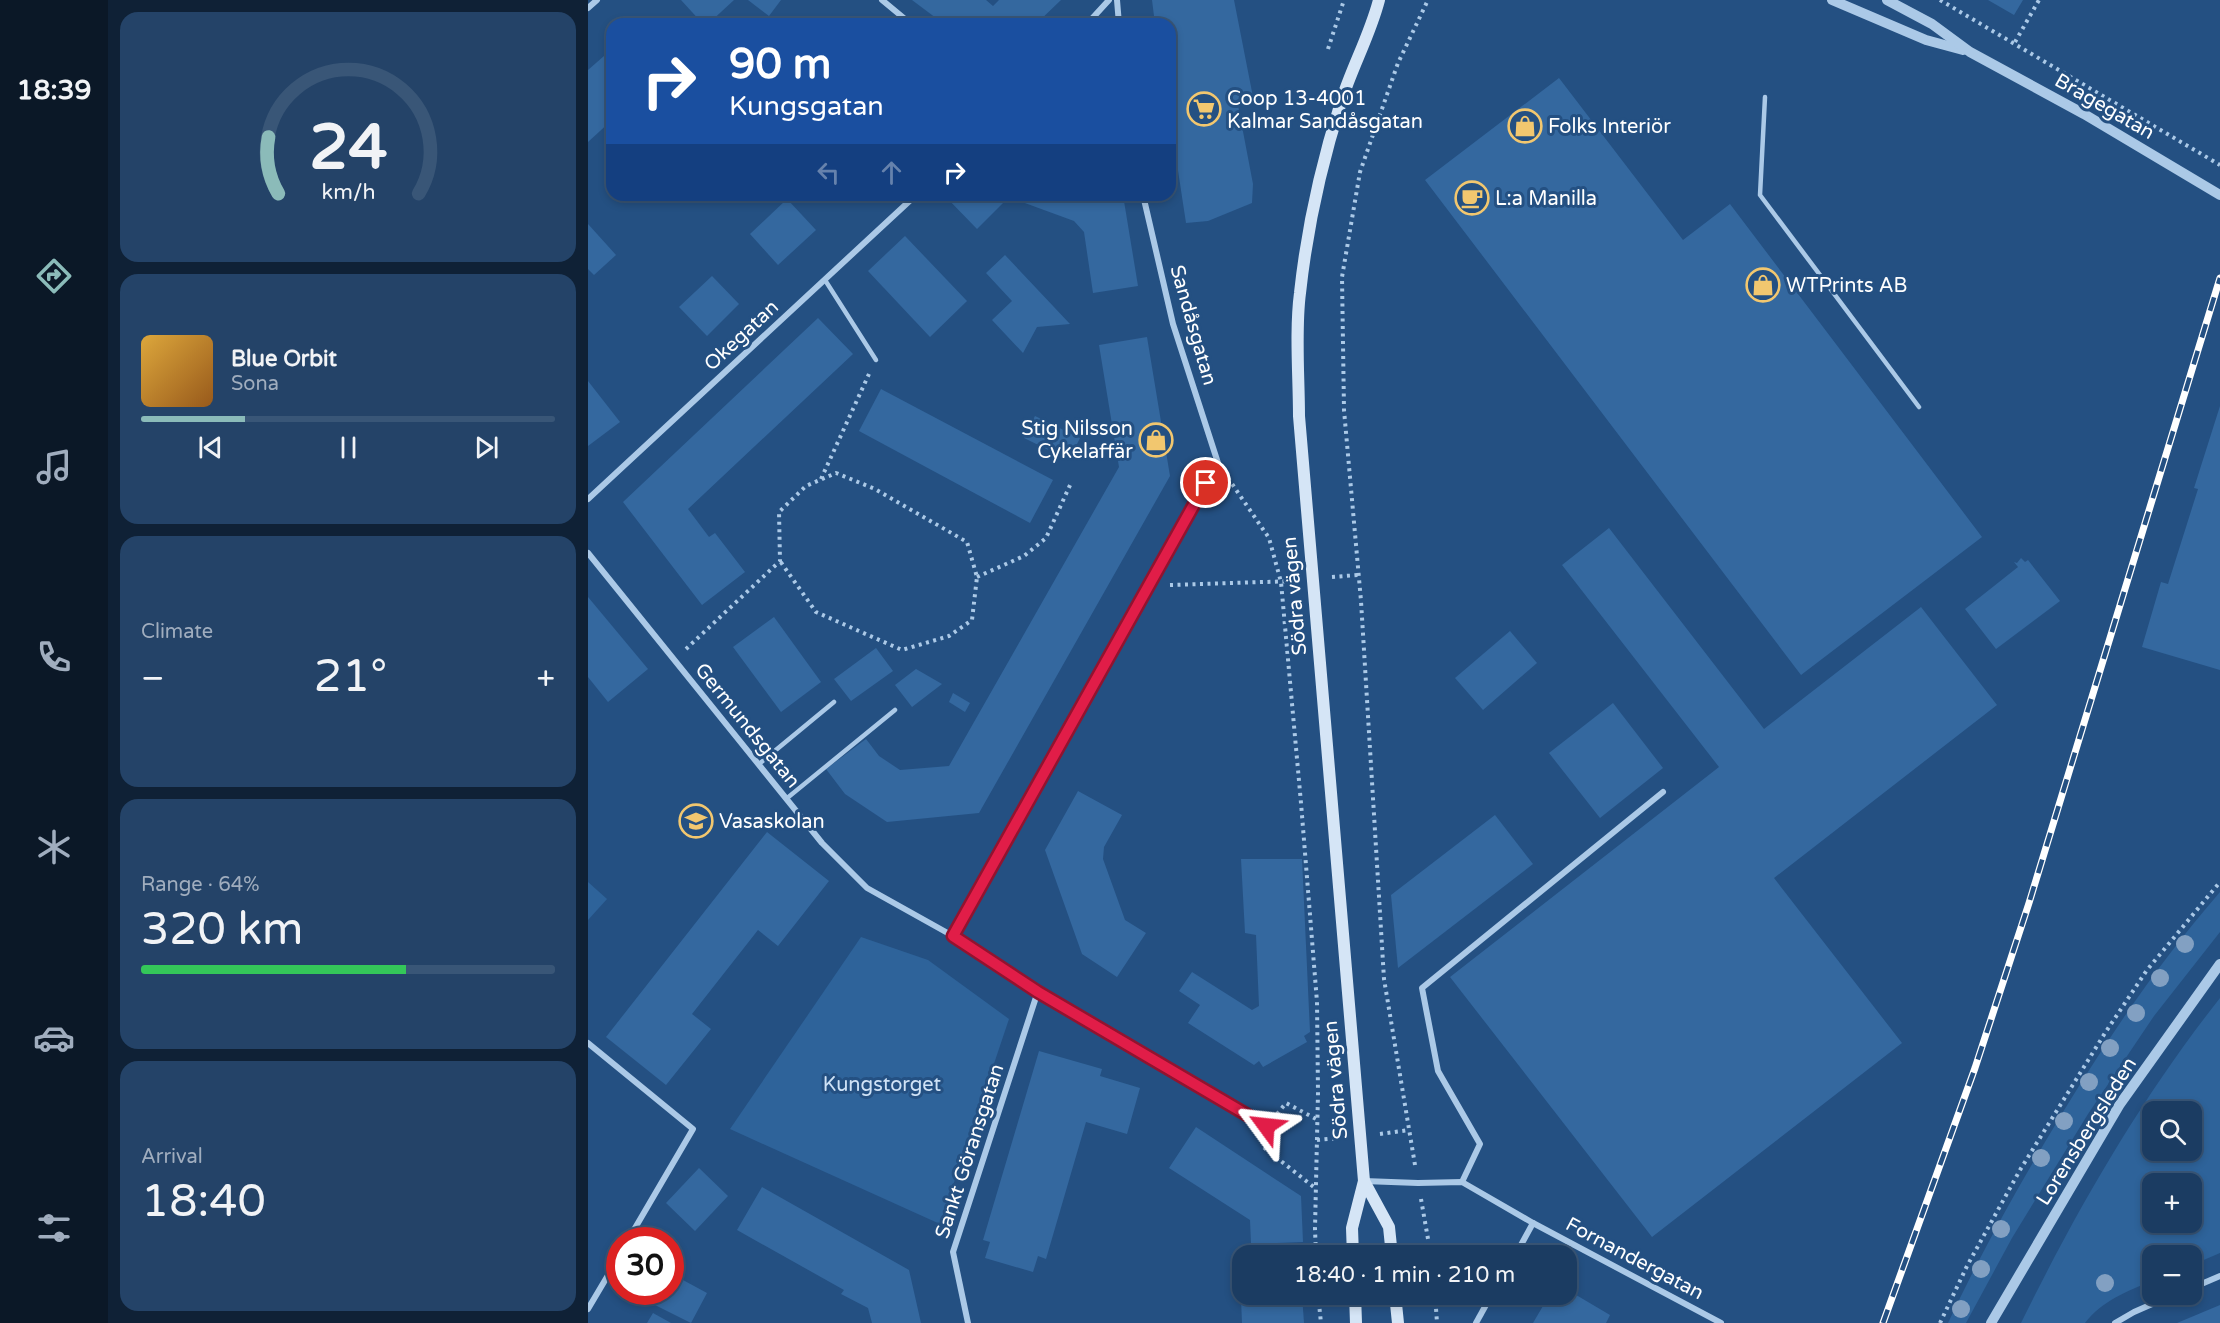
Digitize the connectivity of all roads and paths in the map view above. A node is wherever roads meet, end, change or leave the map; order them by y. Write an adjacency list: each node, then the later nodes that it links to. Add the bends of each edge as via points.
1 (597, 0): 13 (street)
2 (882, 0): 14 (street)
3 (1108, 0): 15 (street)
4 (1117, 0): 16 (street)
5 (1344, 0): 19 (path)
6 (1379, 0): 17 (main road, Södra vägen)
7 (1387, 0): 17 (main road, Södra vägen)
8 (1428, 0): 35 (path, via 1398,63 1360,172 1342,277 1344,410)
9 (1832, 0): 20 (street, Bragegatan, via 1926,40)
10 (1887, 0): 20 (street, Bragegatan, via 1932,24)
11 (1940, 0): 18 (path)
12 (2039, 0): 18 (path)
13 (588, 8)
14 (904, 18)
15 (1092, 18)
16 (1118, 18)
17 (1374, 18): 37 (main road, Södra vägen, via 1341,100 1327,150 1311,210 1299,296 1299,416)
18 (2014, 42): 22 (path)
19 (1328, 49)
20 (1970, 52): 23 (street, Bragegatan)
21 (1765, 97): 28 (lane, via 1760,195)
22 (2220, 165)
23 (2220, 195)
24 (910, 201): 26 (street, Okegatan)
25 (1144, 201): 29 (street, Sandåsgatan, via 1173,324)
26 (825, 280): 27 (lane); 32 (street, Okegatan)
27 (876, 360): 30 (path)
28 (1919, 407)
29 (1218, 463): 38 (path, via 1269,538); 39 (street)
30 (820, 480): 34 (path, via 806,486 779,512); 36 (path, via 836,473 875,489 967,542)
31 (1071, 483): 36 (path, via 1046,538 1024,556)
32 (588, 499)
33 (588, 553): 40 (street, Germundsgatan)
34 (780, 561): 36 (path, via 816,612 902,650 949,636 972,620); 40 (path)
35 (1358, 575): 37 (path); 55 (path, via 1384,979)
36 (977, 577)
37 (1313, 579): 38 (path); 53 (main road, Södra vägen)
38 (1281, 582): 39 (path); 51 (path, via 1317,1002)
39 (1149, 586): 47 (street)
40 (674, 660): 43 (street, Germundsgatan)
41 (834, 702): 43 (lane)
42 (895, 710): 45 (lane)
43 (759, 764): 45 (street, Germundsgatan)
44 (1663, 792): 54 (street, via 1422,988 1438,1071 1480,1144)
45 (786, 798): 47 (street, Germundsgatan, via 822,843 867,888)
46 (2220, 882): 81 (path, via 2147,970 2105,1033 2015,1179)
47 (953, 936): 49 (street, Germundsgatan)
48 (2220, 964): 82 (street, Lorensbergsleden, via 2120,1104)
49 (1038, 992): 52 (street, Germundsgatan); 74 (street, Sankt Göransgatan, via 953,1252)
50 (588, 1043): 58 (street, via 693,1129)
51 (1317, 1120): 52 (path, via 1287,1103); 56 (path)
52 (1266, 1126): 56 (path, via 1262,1146)
53 (1364, 1181): 55 (street); 60 (main road, Södra vägen, via 1352,1228); 61 (main road, Södra vägen, via 1389,1227)
54 (1462, 1182): 55 (street); 57 (street, Fornandergatan)
55 (1418, 1183): 62 (path)
56 (1315, 1188): 59 (path)
57 (1533, 1223): 63 (street); 80 (street, Fornandergatan)
58 (636, 1227)
59 (1316, 1245)
60 (1353, 1245)
61 (1391, 1245)
62 (1430, 1245)
63 (1521, 1245)
64 (2220, 1276): 66 (street)
65 (606, 1279): 73 (street)
66 (2202, 1284)
67 (1319, 1305): 75 (path)
68 (1355, 1305): 76 (main road)
69 (1396, 1305): 77 (main road)
70 (1435, 1305): 78 (path)
71 (1486, 1305): 79 (street)
72 (2150, 1305): 83 (street)
73 (588, 1309)
74 (968, 1323)
75 (1320, 1323)
76 (1356, 1323)
77 (1398, 1323)
78 (1437, 1323)
79 (1476, 1323)
80 (1721, 1323)
81 (1940, 1323)
82 (1991, 1323)
83 (2115, 1323)

